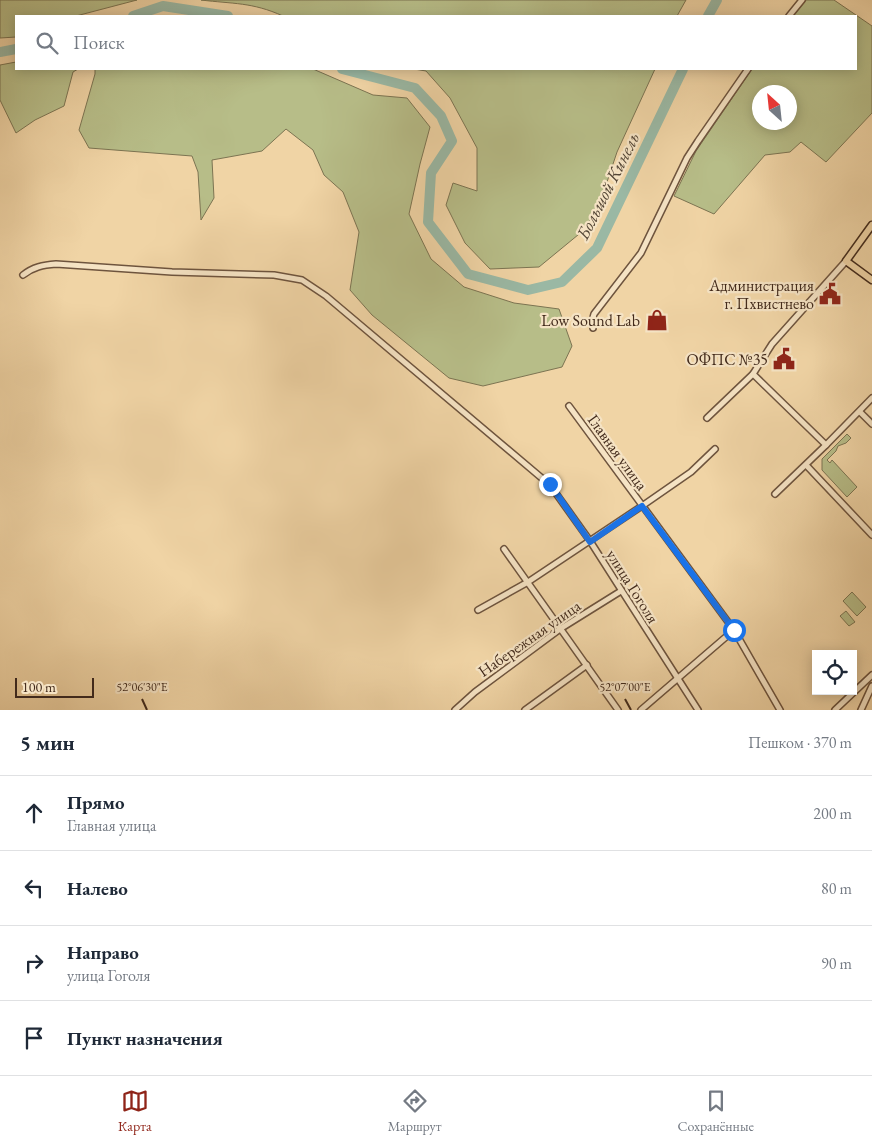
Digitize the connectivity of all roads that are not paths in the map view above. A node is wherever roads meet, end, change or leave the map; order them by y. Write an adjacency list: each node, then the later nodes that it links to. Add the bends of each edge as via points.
1 (802, 0): 2 (street)
2 (789, 15)
3 (747, 70): 8 (street, via 698,140 641,253 594,314)
4 (872, 225): 5 (main road)
5 (846, 261): 7 (main road); 9 (street, via 772,344)
6 (23, 275): 21 (street, улица Гоголя, via 30,269 56,264 274,275 302,280 326,296 550,484)
7 (872, 280)
8 (593, 328)
9 (753, 374): 13 (street); 15 (street)
10 (872, 398): 12 (street)
11 (569, 406): 19 (street, Главная улица)
12 (860, 412): 14 (street); 15 (street)
13 (706, 418)
14 (872, 424)
15 (826, 445): 17 (street)
16 (714, 449): 19 (street, via 691,472)
17 (806, 465): 18 (street); 20 (street)
18 (775, 494)
19 (642, 506): 21 (street); 27 (street, Главная улица)
20 (872, 536)
21 (590, 542): 23 (street); 24 (street, улица Гоголя)
22 (504, 549): 23 (street)
23 (528, 582): 25 (street); 26 (street)
24 (621, 591): 26 (street, Набережная улица); 30 (street, улица Гоголя)
25 (478, 610)
26 (560, 629): 28 (street); 32 (street, Набережная улица)
27 (734, 630): 30 (street); 37 (street, Главная улица)
28 (587, 665): 33 (street); 34 (street)
29 (872, 676): 38 (street)
30 (677, 679): 35 (street); 36 (street, улица Гоголя)
31 (872, 686): 39 (street)
32 (455, 710)
33 (525, 710)
34 (618, 710)
35 (641, 710)
36 (698, 710)
37 (780, 710)
38 (835, 710)
39 (861, 710)

